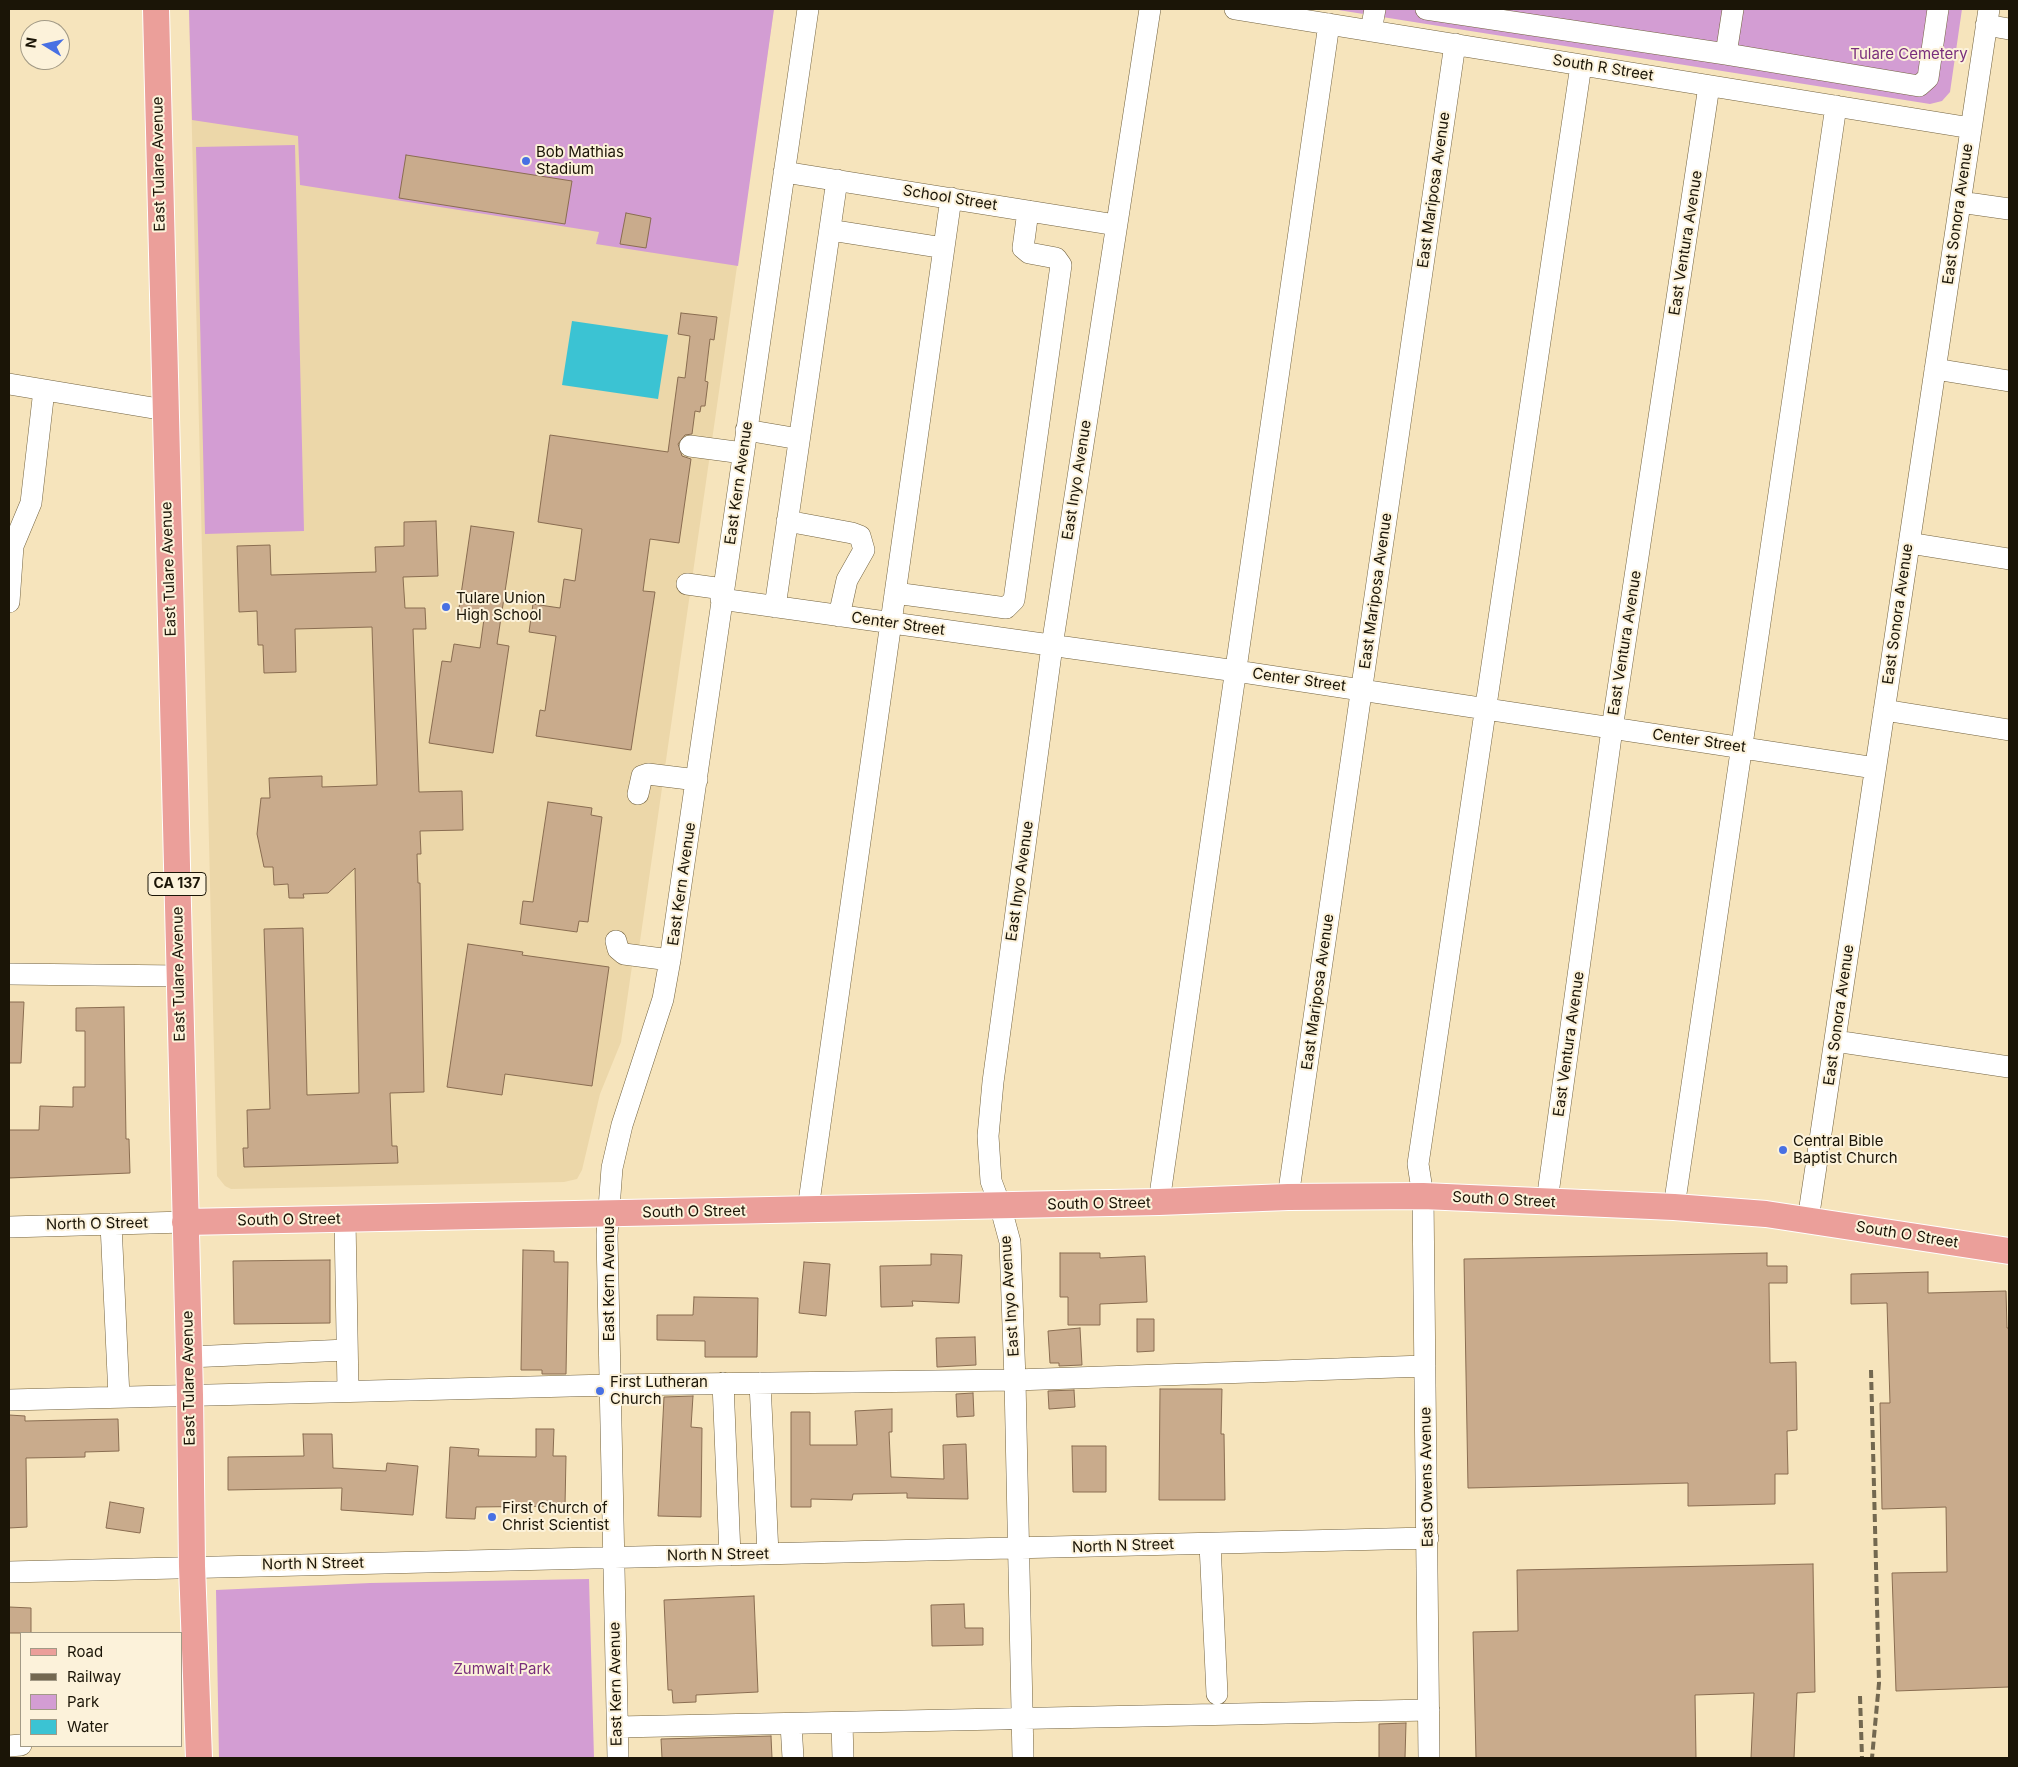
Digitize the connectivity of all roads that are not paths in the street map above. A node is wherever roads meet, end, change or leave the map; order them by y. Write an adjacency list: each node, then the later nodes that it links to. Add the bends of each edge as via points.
1 (156, 9): 33 (main road, East Tulare Avenue / CA 137)
2 (808, 9): 20 (street, East Kern Avenue)
3 (1150, 9): 26 (street, East Inyo Avenue)
4 (1235, 9): 11 (street, South R Street)
5 (1375, 9): 13 (street)
6 (1426, 9): 9 (street)
7 (1733, 9): 15 (street)
8 (1938, 9): 15 (street, via 1928,78 1919,86)
9 (1479, 13): 15 (street)
10 (1988, 17): 12 (street); 19 (street, East Sonora Avenue)
11 (1329, 24): 13 (street, South R Street); 52 (street)
12 (2009, 29)
13 (1372, 31): 14 (street, South R Street)
14 (1455, 44): 16 (street, South R Street); 53 (street, East Mariposa Avenue)
15 (1726, 54)
16 (1581, 65): 17 (street, South R Street); 54 (street, East Owens Avenue)
17 (1709, 86): 18 (street, South R Street); 56 (street, East Ventura Avenue)
18 (1836, 106): 19 (street, South R Street); 58 (street)
19 (1971, 128): 23 (street, East Sonora Avenue)
20 (784, 172): 21 (street, School Street); 34 (street, East Kern Avenue)
21 (837, 180): 22 (street, School Street); 27 (street)
22 (951, 198): 25 (street, School Street); 28 (street)
23 (1960, 202): 24 (street); 29 (street, East Sonora Avenue)
24 (2009, 209)
25 (1028, 211): 26 (street, School Street); 46 (street, via 1023,248 1029,254 1056,258 1061,265 1014,600 1006,608)
26 (1116, 225): 51 (street, East Inyo Avenue)
27 (830, 230): 28 (street); 35 (street)
28 (944, 248): 43 (street)
29 (1935, 369): 30 (street); 39 (street, East Sonora Avenue)
30 (2009, 381)
31 (9, 384): 32 (street)
32 (44, 390): 33 (street); 40 (street, via 31,503)
33 (165, 410): 65 (main road, East Tulare Avenue / CA 137)
34 (746, 430): 35 (street); 37 (street, East Kern Avenue)
35 (799, 439): 38 (street)
36 (690, 446): 37 (street)
37 (743, 453): 44 (street, East Kern Avenue)
38 (787, 522): 47 (street); 48 (street, via 860,536 864,550 847,580)
39 (1909, 543): 41 (street); 55 (street, East Sonora Avenue)
40 (11, 545): 45 (street)
41 (2009, 559)
42 (687, 584): 44 (street, Center Street)
43 (895, 593): 46 (street); 49 (street)
44 (722, 594): 47 (street, Center Street); 60 (street, East Kern Avenue)
45 (9, 602)
46 (971, 603): 50 (street)
47 (775, 607): 48 (street, Center Street)
48 (839, 616): 49 (street, Center Street)
49 (891, 623): 50 (street, Center Street); 74 (street)
50 (968, 634): 51 (street, Center Street)
51 (1052, 646): 52 (street, Center Street); 72 (street, East Inyo Avenue, via 992,1091 988,1136 991,1181)
52 (1236, 671): 53 (street, Center Street); 71 (street)
53 (1362, 689): 54 (street, Center Street); 69 (street, East Mariposa Avenue)
54 (1487, 709): 56 (street, Center Street); 68 (street, East Owens Avenue, via 1418,1164)
55 (1884, 710): 57 (street); 59 (street, East Sonora Avenue)
56 (1612, 729): 58 (street, Center Street); 70 (street, East Ventura Avenue)
57 (2009, 730)
58 (1742, 748): 59 (street, Center Street); 73 (street)
59 (1875, 768): 66 (street, East Sonora Avenue)
60 (697, 780): 61 (street, via 648,774 642,776); 63 (street, East Kern Avenue)
61 (638, 794)
62 (616, 941): 63 (street, via 624,954)
63 (670, 960): 75 (street, East Kern Avenue, via 663,999 622,1125 612,1168)
64 (9, 974): 65 (street)
65 (179, 976): 78 (main road, East Tulare Avenue / CA 137)
66 (1835, 1041): 67 (street); 77 (street, East Sonora Avenue)
67 (2009, 1066)
68 (1423, 1196): 69 (main road, South O Street); 70 (main road, South O Street); 84 (street, East Owens Avenue)
69 (1288, 1197): 71 (main road, South O Street)
70 (1547, 1201): 73 (main road, South O Street)
71 (1159, 1202): 72 (main road, South O Street)
72 (1000, 1206): 74 (main road, South O Street); 85 (street, East Inyo Avenue, via 1010,1242)
73 (1674, 1207): 77 (main road, South O Street)
74 (808, 1209): 75 (main road, South O Street)
75 (608, 1214): 76 (main road, South O Street); 88 (street, East Kern Avenue)
76 (345, 1219): 78 (main road, South O Street); 82 (street)
77 (1808, 1220): 81 (main road, South O Street)
78 (185, 1222): 79 (street, North O Street); 83 (main road, East Tulare Avenue / CA 137)
79 (111, 1224): 80 (street, North O Street); 91 (street)
80 (9, 1226)
81 (2009, 1252)
82 (347, 1350): 83 (street); 89 (street)
83 (189, 1357): 90 (main road, East Tulare Avenue / CA 137)
84 (1425, 1366): 85 (street); 93 (street, East Owens Avenue)
85 (1015, 1380): 87 (street); 95 (street, East Inyo Avenue)
86 (723, 1383): 87 (street); 88 (street); 97 (street)
87 (760, 1383): 96 (street)
88 (610, 1385): 89 (street); 98 (street, East Kern Avenue)
89 (348, 1391): 90 (street)
90 (190, 1395): 91 (street); 99 (main road, East Tulare Avenue / CA 137)
91 (119, 1397): 92 (street)
92 (9, 1400)
93 (1428, 1538): 94 (street, North N Street); 102 (street, East Owens Avenue)
94 (1210, 1544): 95 (street, North N Street); 101 (street)
95 (1018, 1549): 96 (street, North N Street); 103 (street, East Inyo Avenue)
96 (768, 1554): 97 (street, North N Street)
97 (730, 1555): 98 (street, North N Street)
98 (613, 1557): 99 (street, North N Street); 106 (street, East Kern Avenue)
99 (192, 1566): 100 (street, North N Street); 107 (main road, East Tulare Avenue / CA 137)
100 (9, 1572)
101 (1217, 1694)
102 (1429, 1710): 103 (street); 112 (street, East Owens Avenue)
103 (1022, 1720): 104 (street); 111 (street, East Inyo Avenue)
104 (842, 1723): 105 (street); 110 (street)
105 (791, 1724): 106 (street); 109 (street)
106 (618, 1727): 108 (street, East Kern Avenue)
107 (193, 1747)
108 (618, 1758)
109 (793, 1758)
110 (843, 1758)
111 (1023, 1758)
112 (1429, 1758)

